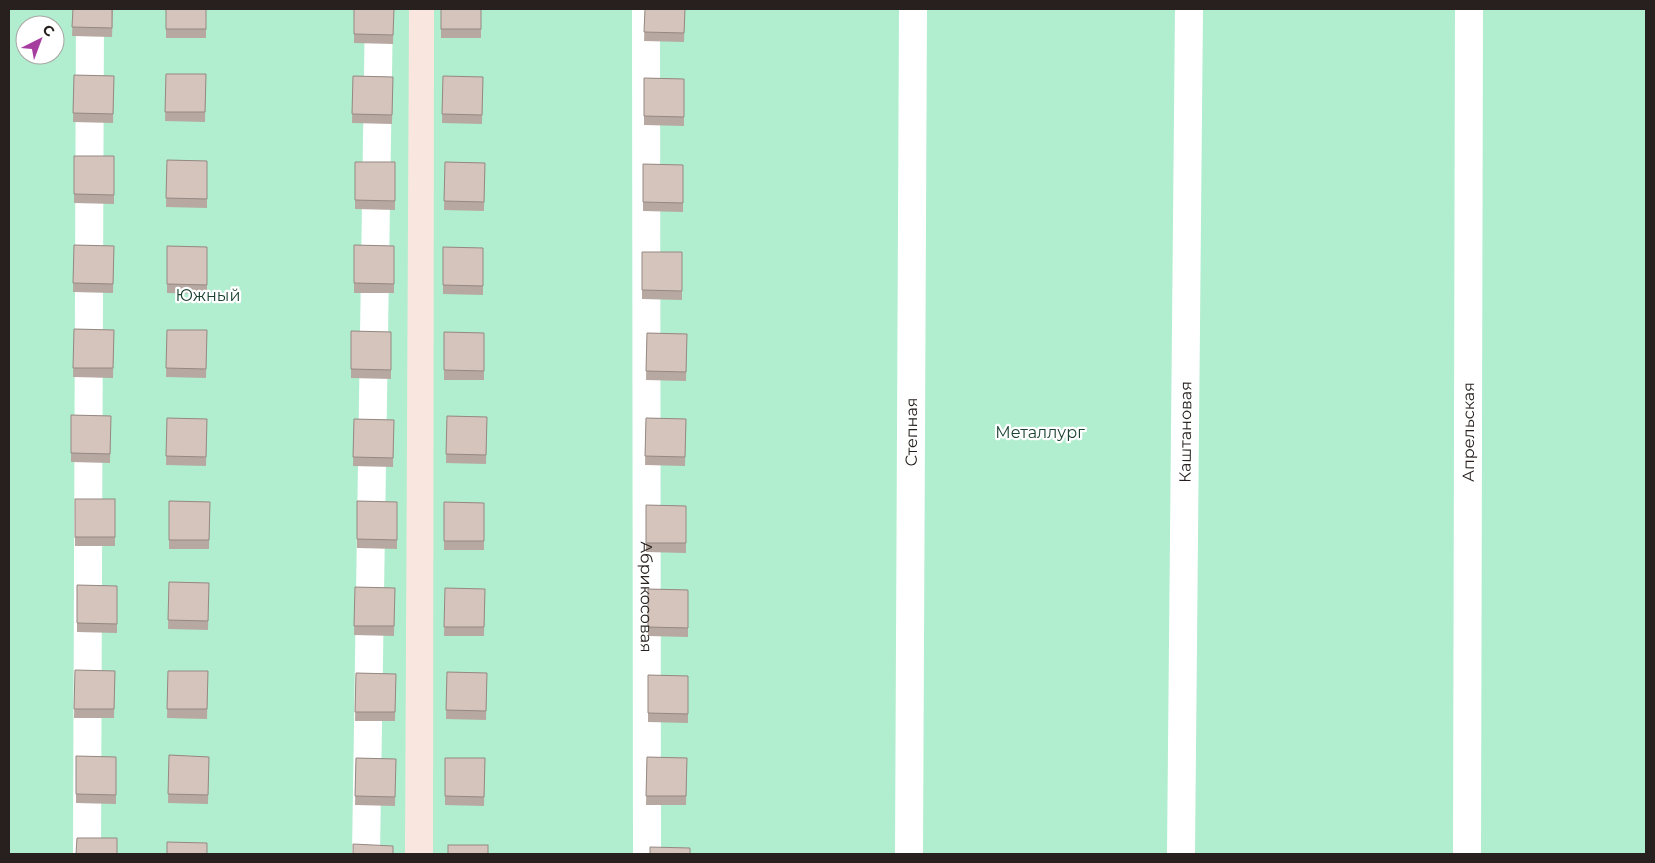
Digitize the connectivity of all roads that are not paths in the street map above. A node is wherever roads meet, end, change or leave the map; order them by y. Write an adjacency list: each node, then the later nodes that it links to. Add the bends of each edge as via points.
1 (90, 9): 7 (street)
2 (379, 9): 8 (street)
3 (646, 9): 9 (street, Абрикосовая)
4 (913, 9): 10 (street, Степная)
5 (1189, 9): 11 (street, Каштановая)
6 (1468, 9): 12 (street, Апрельская)
7 (87, 854)
8 (366, 854)
9 (647, 854)
10 (909, 854)
11 (1181, 854)
12 (1467, 854)

